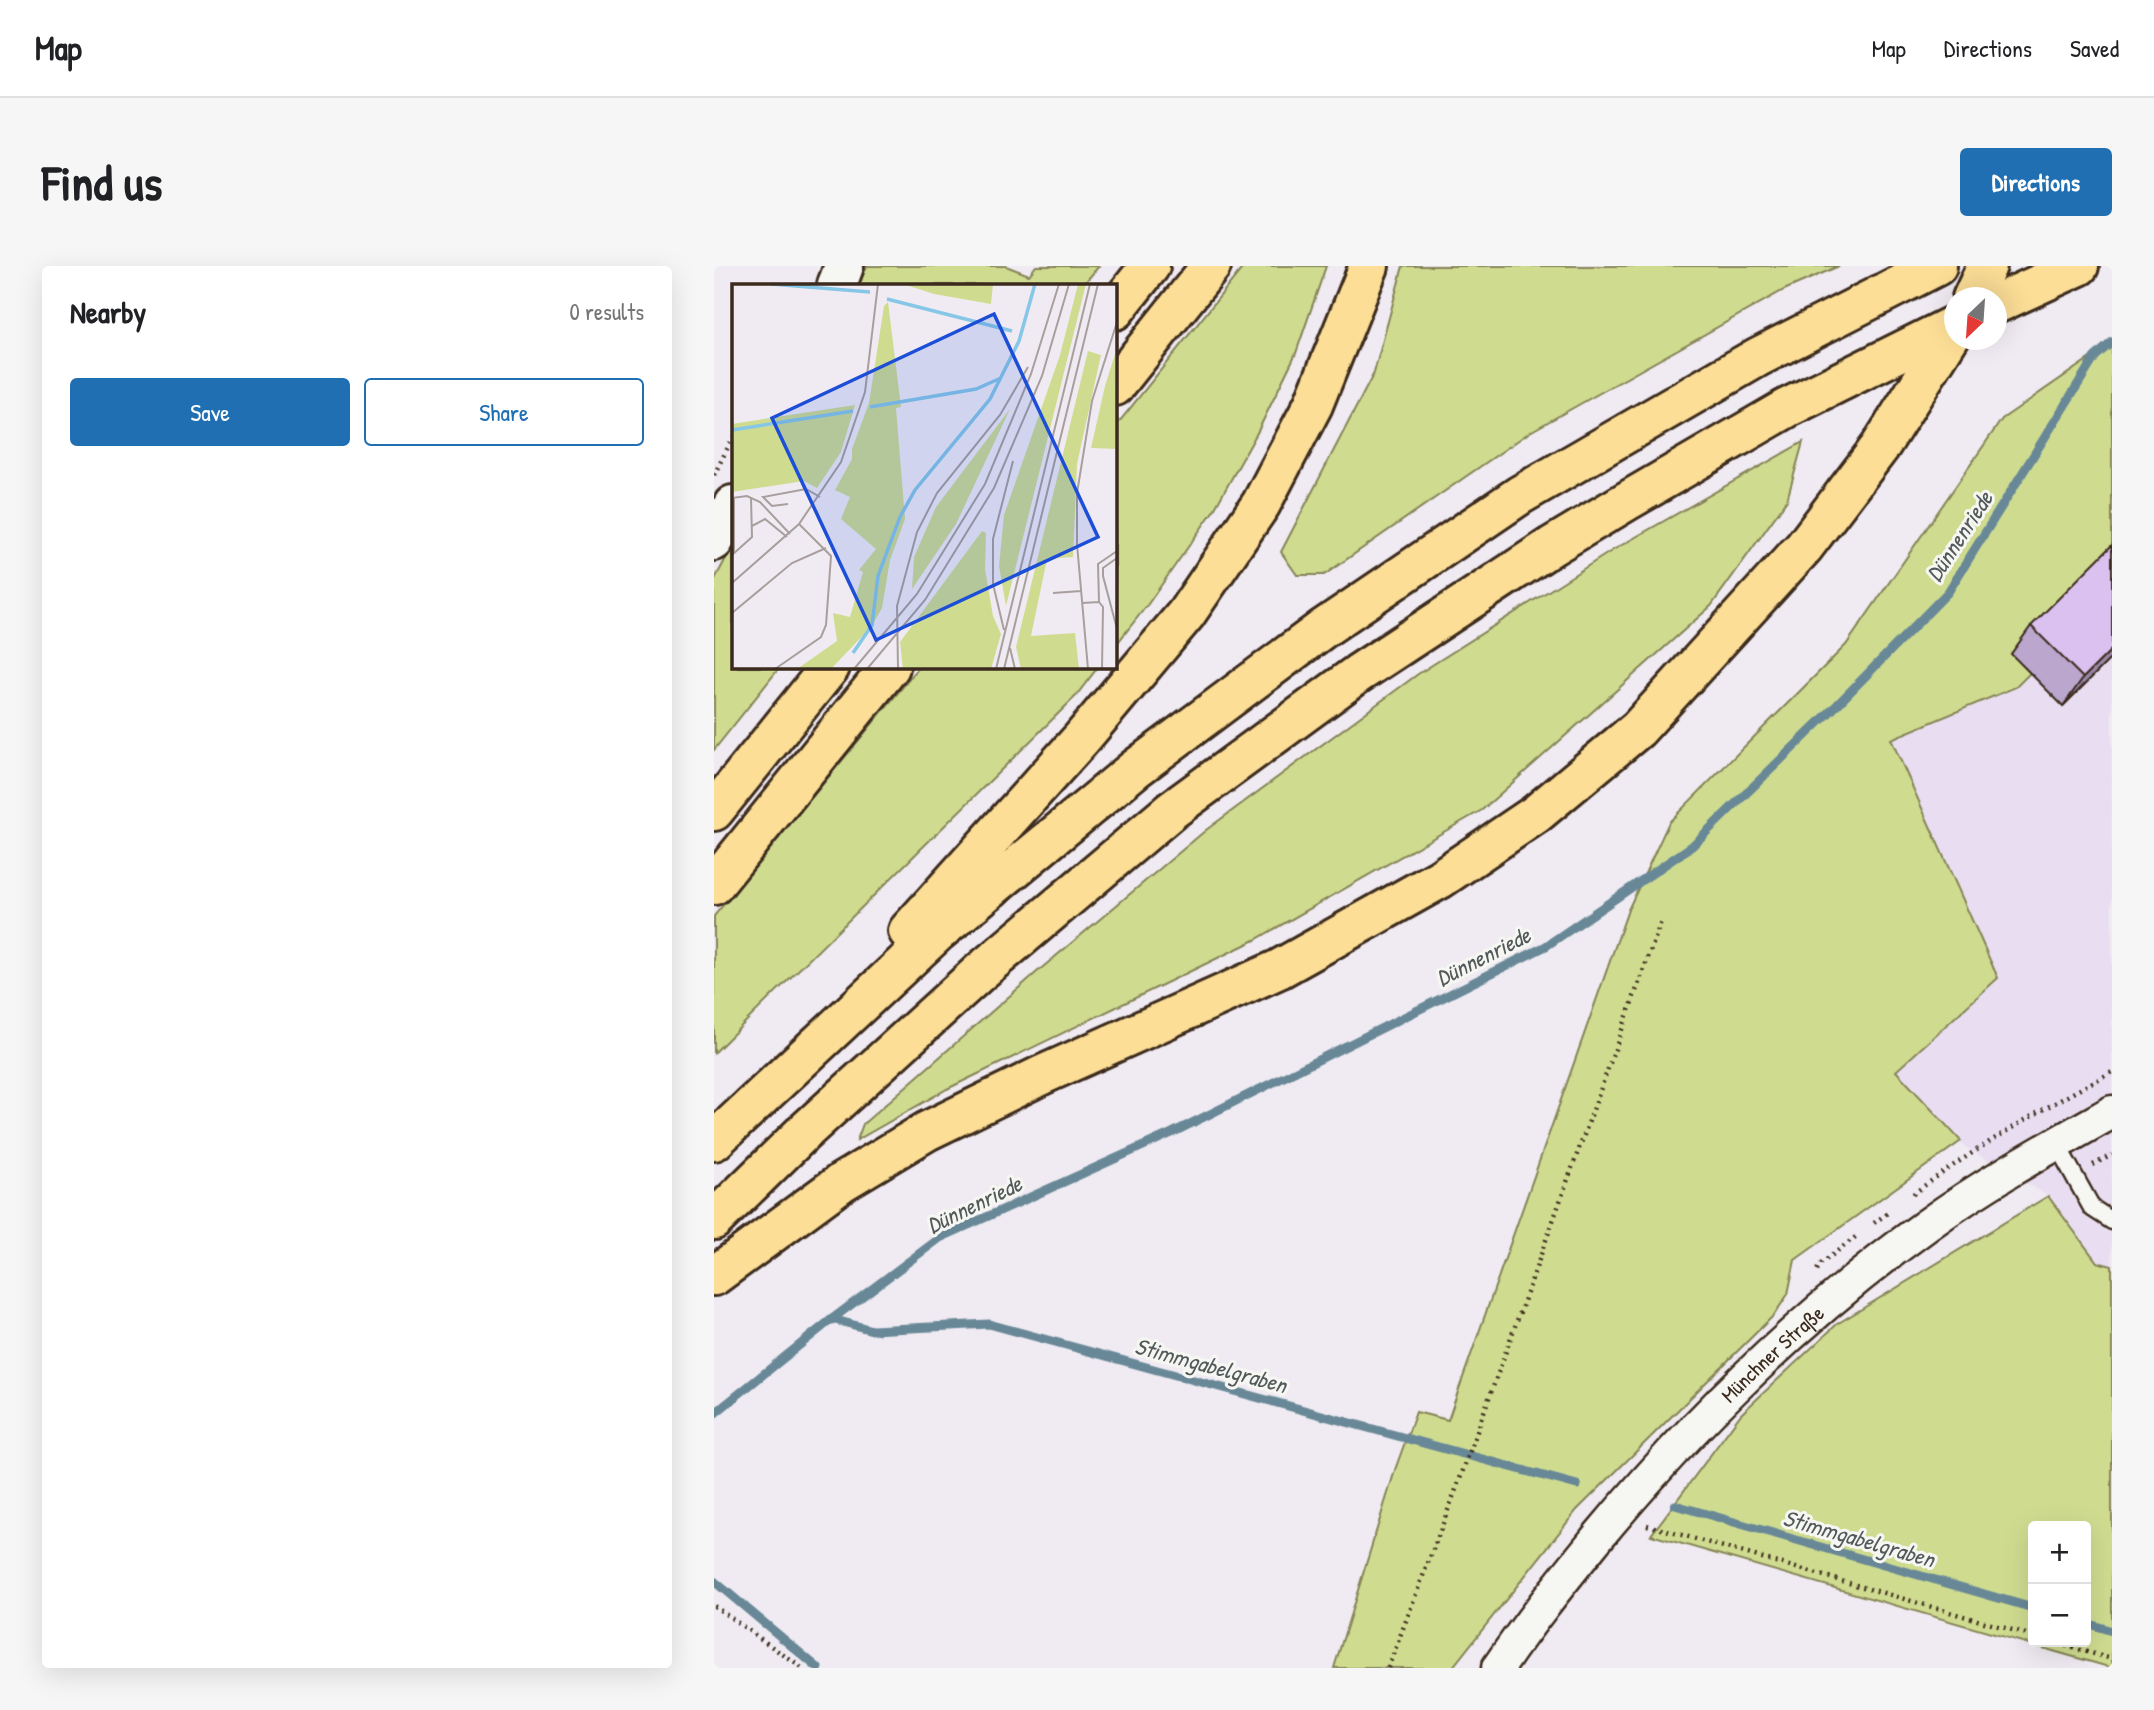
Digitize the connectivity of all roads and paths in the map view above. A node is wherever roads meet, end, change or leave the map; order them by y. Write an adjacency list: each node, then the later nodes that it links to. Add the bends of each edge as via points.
1 (844, 266): 8 (street)
2 (1150, 266): 11 (highway)
3 (1211, 266): 14 (highway)
4 (1369, 266): 24 (highway, via 1300,430 1261,504 1186,614 1082,738)
5 (1937, 266): 24 (highway, via 1758,357 1520,495 1324,628 1135,769 938,932)
6 (1987, 266): 9 (highway)
7 (2079, 266): 10 (highway)
8 (837, 284)
9 (1977, 287)
10 (2007, 299)
11 (1116, 309)
12 (1944, 333): 28 (highway, via 1787,408 1552,546 1359,673 1172,810 980,972)
13 (1944, 345): 30 (highway, via 1880,447 1804,547 1638,729 1536,814 1440,879 1279,969 927,1131 842,1182)
14 (1116, 385)
15 (732, 439): 16 (path)
16 (714, 475)
17 (732, 507): 18 (street)
18 (714, 541)
19 (829, 668): 21 (highway)
20 (889, 668): 22 (highway)
21 (714, 811)
22 (714, 886)
23 (1662, 919): 37 (path)
24 (757, 1099): 26 (highway)
25 (2112, 1112): 27 (street, Münchner Straße)
26 (714, 1141)
27 (2056, 1143): 29 (lane, via 2092,1208); 31 (street, Münchner Straße, via 1929,1224 1800,1326 1718,1404)
28 (714, 1220)
29 (2112, 1221)
30 (714, 1276)
31 (1620, 1511): 33 (path, via 1645,1525); 38 (street, Münchner Straße)
32 (714, 1606): 36 (path)
33 (2028, 1635)
34 (2069, 1647): 35 (path)
35 (2112, 1660)
36 (802, 1668)
37 (1388, 1668)
38 (1497, 1668)

